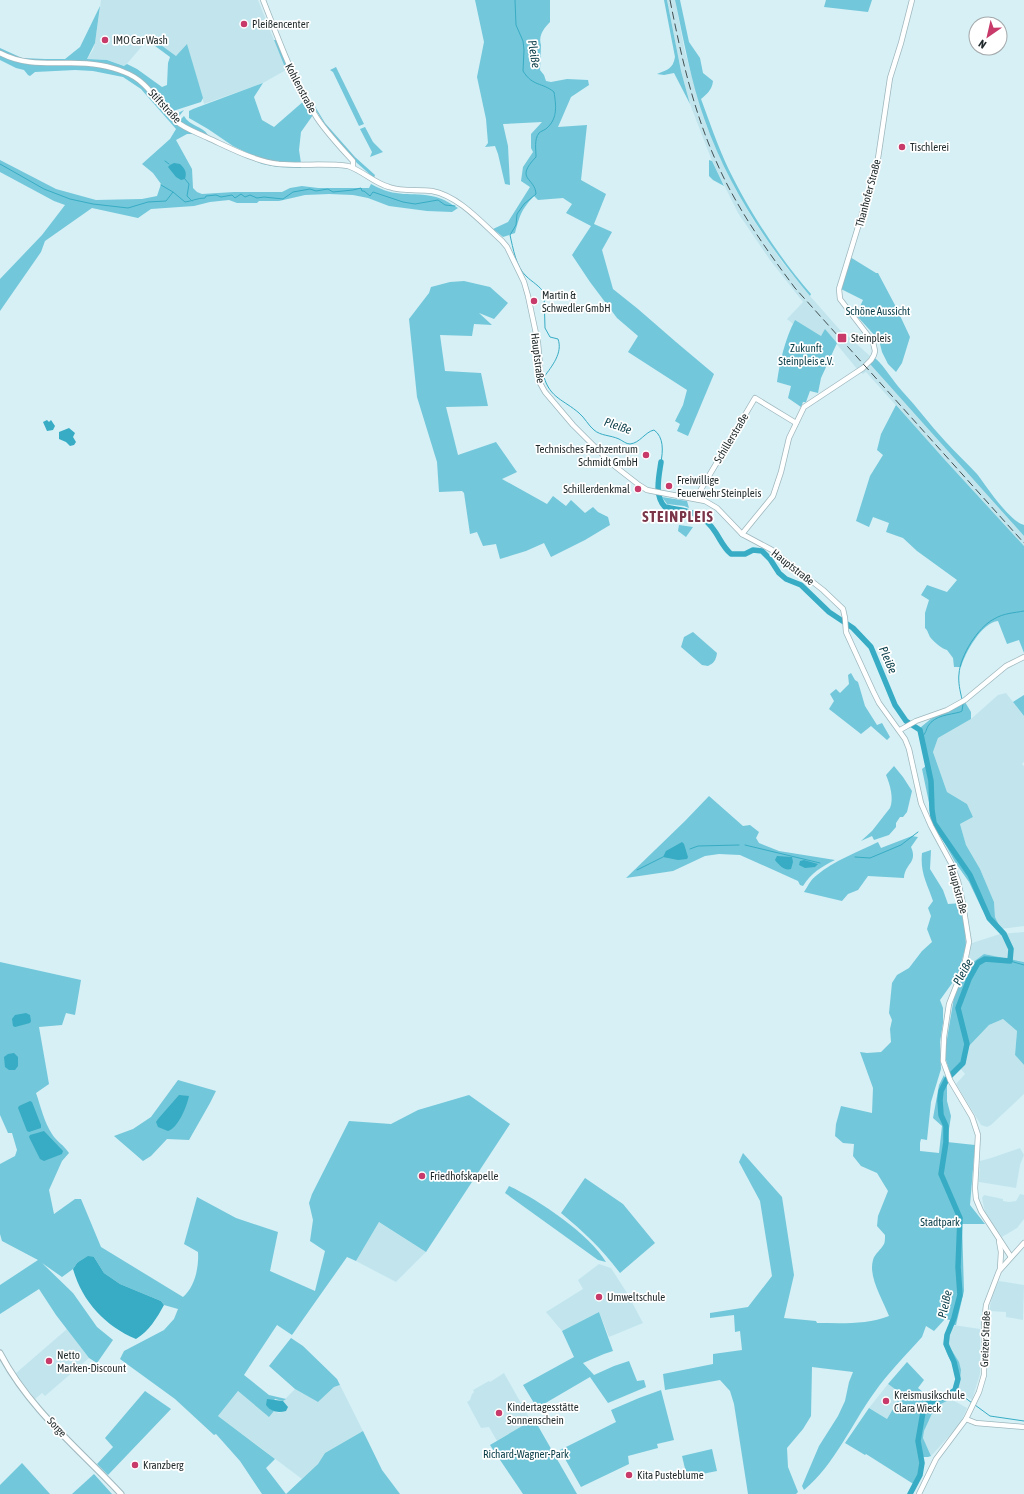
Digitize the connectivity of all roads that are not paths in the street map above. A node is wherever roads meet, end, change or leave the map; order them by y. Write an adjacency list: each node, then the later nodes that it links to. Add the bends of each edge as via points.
1 (263, 0): 4 (main road, Kohlenstraße, via 297,83 317,118 353,160)
2 (912, 0): 5 (main road, Thanhofer Straße, via 890,78 878,165 839,289 840,299 873,342 875,351 871,360 860,370 804,407)
3 (0, 53): 4 (main road, Stiftstraße, via 17,61 30,63 87,64 125,72 145,84 176,121 255,158 278,164)
4 (353, 167): 6 (main road, Hauptstraße, via 374,181 391,188 433,192 450,197 502,241 526,289 538,344 540,383 544,390 573,425 614,466 639,485 659,493)
5 (796, 423): 6 (main road, Schillerstraße, via 755,398); 7 (main road, via 789,438 773,496)
6 (698, 497): 7 (main road, Hauptstraße, via 717,508)
7 (742, 534): 9 (main road, Hauptstraße, via 764,545 823,590 843,609 846,632 879,703)
8 (1024, 657): 9 (main road, via 1006,666 963,701)
9 (900, 730): 10 (main road, Hauptstraße, via 909,748 924,809 952,863 963,904 969,942 964,966 949,1004 943,1061 950,1080 976,1125 976,1199)
10 (999, 1237): 12 (main road, Hauptstraße); 13 (main road)
11 (1024, 1243): 12 (main road, Greizer Straße)
12 (1011, 1256): 13 (main road, Greizer Straße)
13 (999, 1271): 15 (main road, Greizer Straße, via 986,1305 984,1375)
14 (0, 1353): 17 (main road, Sorge, via 32,1401)
15 (966, 1419): 16 (main road, via 976,1423); 18 (main road, Greizer Straße, via 936,1460)
16 (1024, 1427)
17 (121, 1494)
18 (919, 1494)

